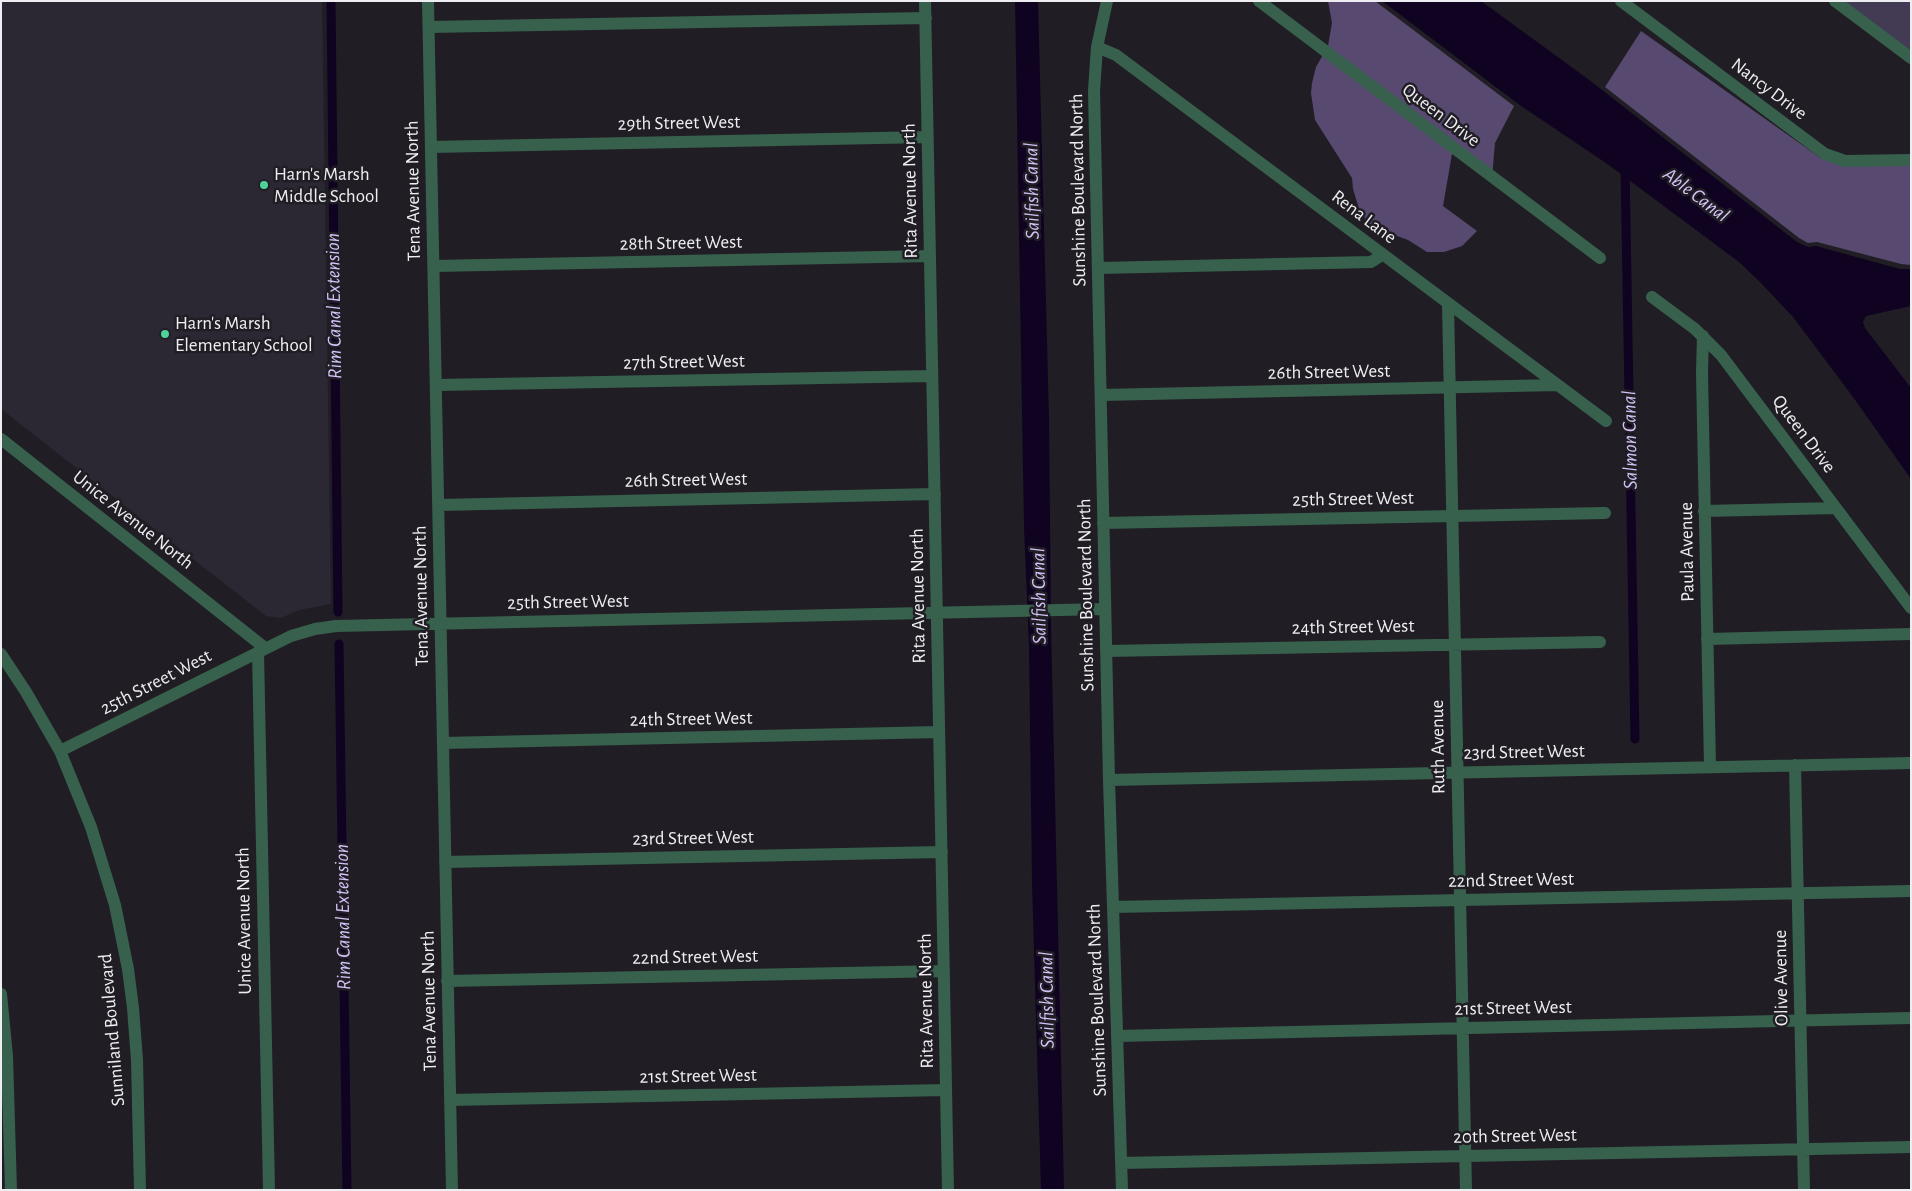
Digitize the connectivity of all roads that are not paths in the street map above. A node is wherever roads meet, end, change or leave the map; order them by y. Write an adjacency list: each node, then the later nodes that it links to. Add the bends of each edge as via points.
1 (428, 1): 8 (street, Tena Avenue North)
2 (925, 1): 7 (street, Rita Avenue North)
3 (1107, 1): 9 (street, Sunshine Boulevard North)
4 (1259, 1): 16 (street, Queen Drive)
5 (1621, 1): 13 (street, Nancy Drive, via 1825,154 1845,161)
6 (1835, 1): 10 (street)
7 (926, 18): 8 (street); 11 (street, Rita Avenue North)
8 (429, 27): 12 (street, Tena Avenue North)
9 (1097, 46): 14 (street, Rena Lane, via 1116,55); 18 (street, Sunshine Boulevard North, via 1094,91)
10 (1911, 58)
11 (927, 137): 12 (street, 29th Street West); 15 (street, Rita Avenue North)
12 (431, 147): 17 (street, Tena Avenue North)
13 (1911, 160)
14 (1382, 255): 18 (street, via 1371,262); 20 (street, Rena Lane)
15 (930, 256): 17 (street, 28th Street West); 22 (street, Rita Avenue North)
16 (1600, 258)
17 (434, 266): 24 (street, Tena Avenue North)
18 (1098, 268): 26 (street, Sunshine Boulevard North)
19 (1652, 297): 21 (street, Queen Drive)
20 (1448, 304): 23 (street, Rena Lane); 25 (street, Ruth Avenue)
21 (1703, 336): 31 (street, Queen Drive, via 1721,355); 32 (street, Paula Avenue)
22 (932, 376): 24 (street, 27th Street West); 29 (street, Rita Avenue North)
23 (1557, 384): 25 (street, 26th Street West); 27 (street, Rena Lane)
24 (437, 385): 30 (street, Tena Avenue North)
25 (1450, 388): 26 (street, 26th Street West); 34 (street, Ruth Avenue)
26 (1101, 395): 35 (street, Sunshine Boulevard North)
27 (1606, 422)
28 (1, 439): 44 (street, Unice Avenue North)
29 (935, 494): 30 (street, 26th Street West); 38 (street, Rita Avenue North)
30 (439, 504): 39 (street, Tena Avenue North)
31 (1836, 508): 32 (street); 36 (street, Queen Drive)
32 (1704, 511): 41 (street, Paula Avenue)
33 (1604, 514): 34 (street, 25th Street West)
34 (1452, 516): 35 (street, 25th Street West); 43 (street, Ruth Avenue)
35 (1103, 523): 37 (street, Sunshine Boulevard North)
36 (1911, 608)
37 (1105, 610): 38 (street, 25th Street West); 45 (street, Sunshine Boulevard North)
38 (937, 614): 39 (street, 25th Street West); 47 (street, Rita Avenue North)
39 (440, 624): 44 (street, 25th Street West, via 336,626 304,632); 48 (street, Tena Avenue North)
40 (1911, 634): 41 (street)
41 (1707, 639): 52 (street, Paula Avenue)
42 (1600, 642): 43 (street, 24th Street West)
43 (1455, 644): 45 (street, 24th Street West); 53 (street, Ruth Avenue)
44 (261, 650): 49 (street, 25th Street West); 76 (street, Unice Avenue North)
45 (1106, 651): 54 (street, Sunshine Boulevard North)
46 (1, 654): 49 (street, Sunniland Boulevard)
47 (939, 732): 48 (street, 24th Street West); 55 (street, Rita Avenue North)
48 (443, 743): 56 (street, Tena Avenue North)
49 (60, 751): 75 (street, Sunniland Boulevard, via 103,862 123,942 137,1060)
50 (1911, 763): 51 (street, 23rd Street West)
51 (1794, 765): 52 (street, 23rd Street West); 58 (street, Olive Avenue)
52 (1710, 766): 53 (street, 23rd Street West)
53 (1457, 772): 54 (street, 23rd Street West); 59 (street, Ruth Avenue)
54 (1109, 780): 60 (street, Sunshine Boulevard North)
55 (942, 852): 56 (street, 23rd Street West); 61 (street, Rita Avenue North)
56 (445, 862): 62 (street, Tena Avenue North)
57 (1911, 891): 58 (street, 22nd Street West)
58 (1798, 893): 59 (street, 22nd Street West); 65 (street, Olive Avenue)
59 (1460, 900): 60 (street, 22nd Street West); 66 (street, Ruth Avenue)
60 (1113, 907): 67 (street, Sunshine Boulevard North)
61 (944, 971): 62 (street, 22nd Street West); 68 (street, Rita Avenue North)
62 (447, 981): 69 (street, Tena Avenue North)
63 (1, 994): 74 (street, via 8,1056)
64 (1911, 1018): 65 (street, 21st Street West)
65 (1800, 1021): 66 (street, 21st Street West); 71 (street, Olive Avenue)
66 (1463, 1028): 67 (street, 21st Street West); 72 (street, Ruth Avenue)
67 (1117, 1036): 73 (street, Sunshine Boulevard North)
68 (946, 1090): 69 (street, 21st Street West); 78 (street, Rita Avenue North)
69 (450, 1100): 77 (street, Tena Avenue North)
70 (1911, 1147): 71 (street, 20th Street West)
71 (1803, 1149): 72 (street, 20th Street West); 81 (street, Olive Avenue)
72 (1466, 1156): 73 (street, 20th Street West); 80 (street, Ruth Avenue)
73 (1121, 1163): 79 (street, Sunshine Boulevard North)
74 (11, 1190)
75 (140, 1190)
76 (269, 1190)
77 (452, 1190)
78 (948, 1190)
79 (1122, 1190)
80 (1466, 1190)
81 (1804, 1190)

